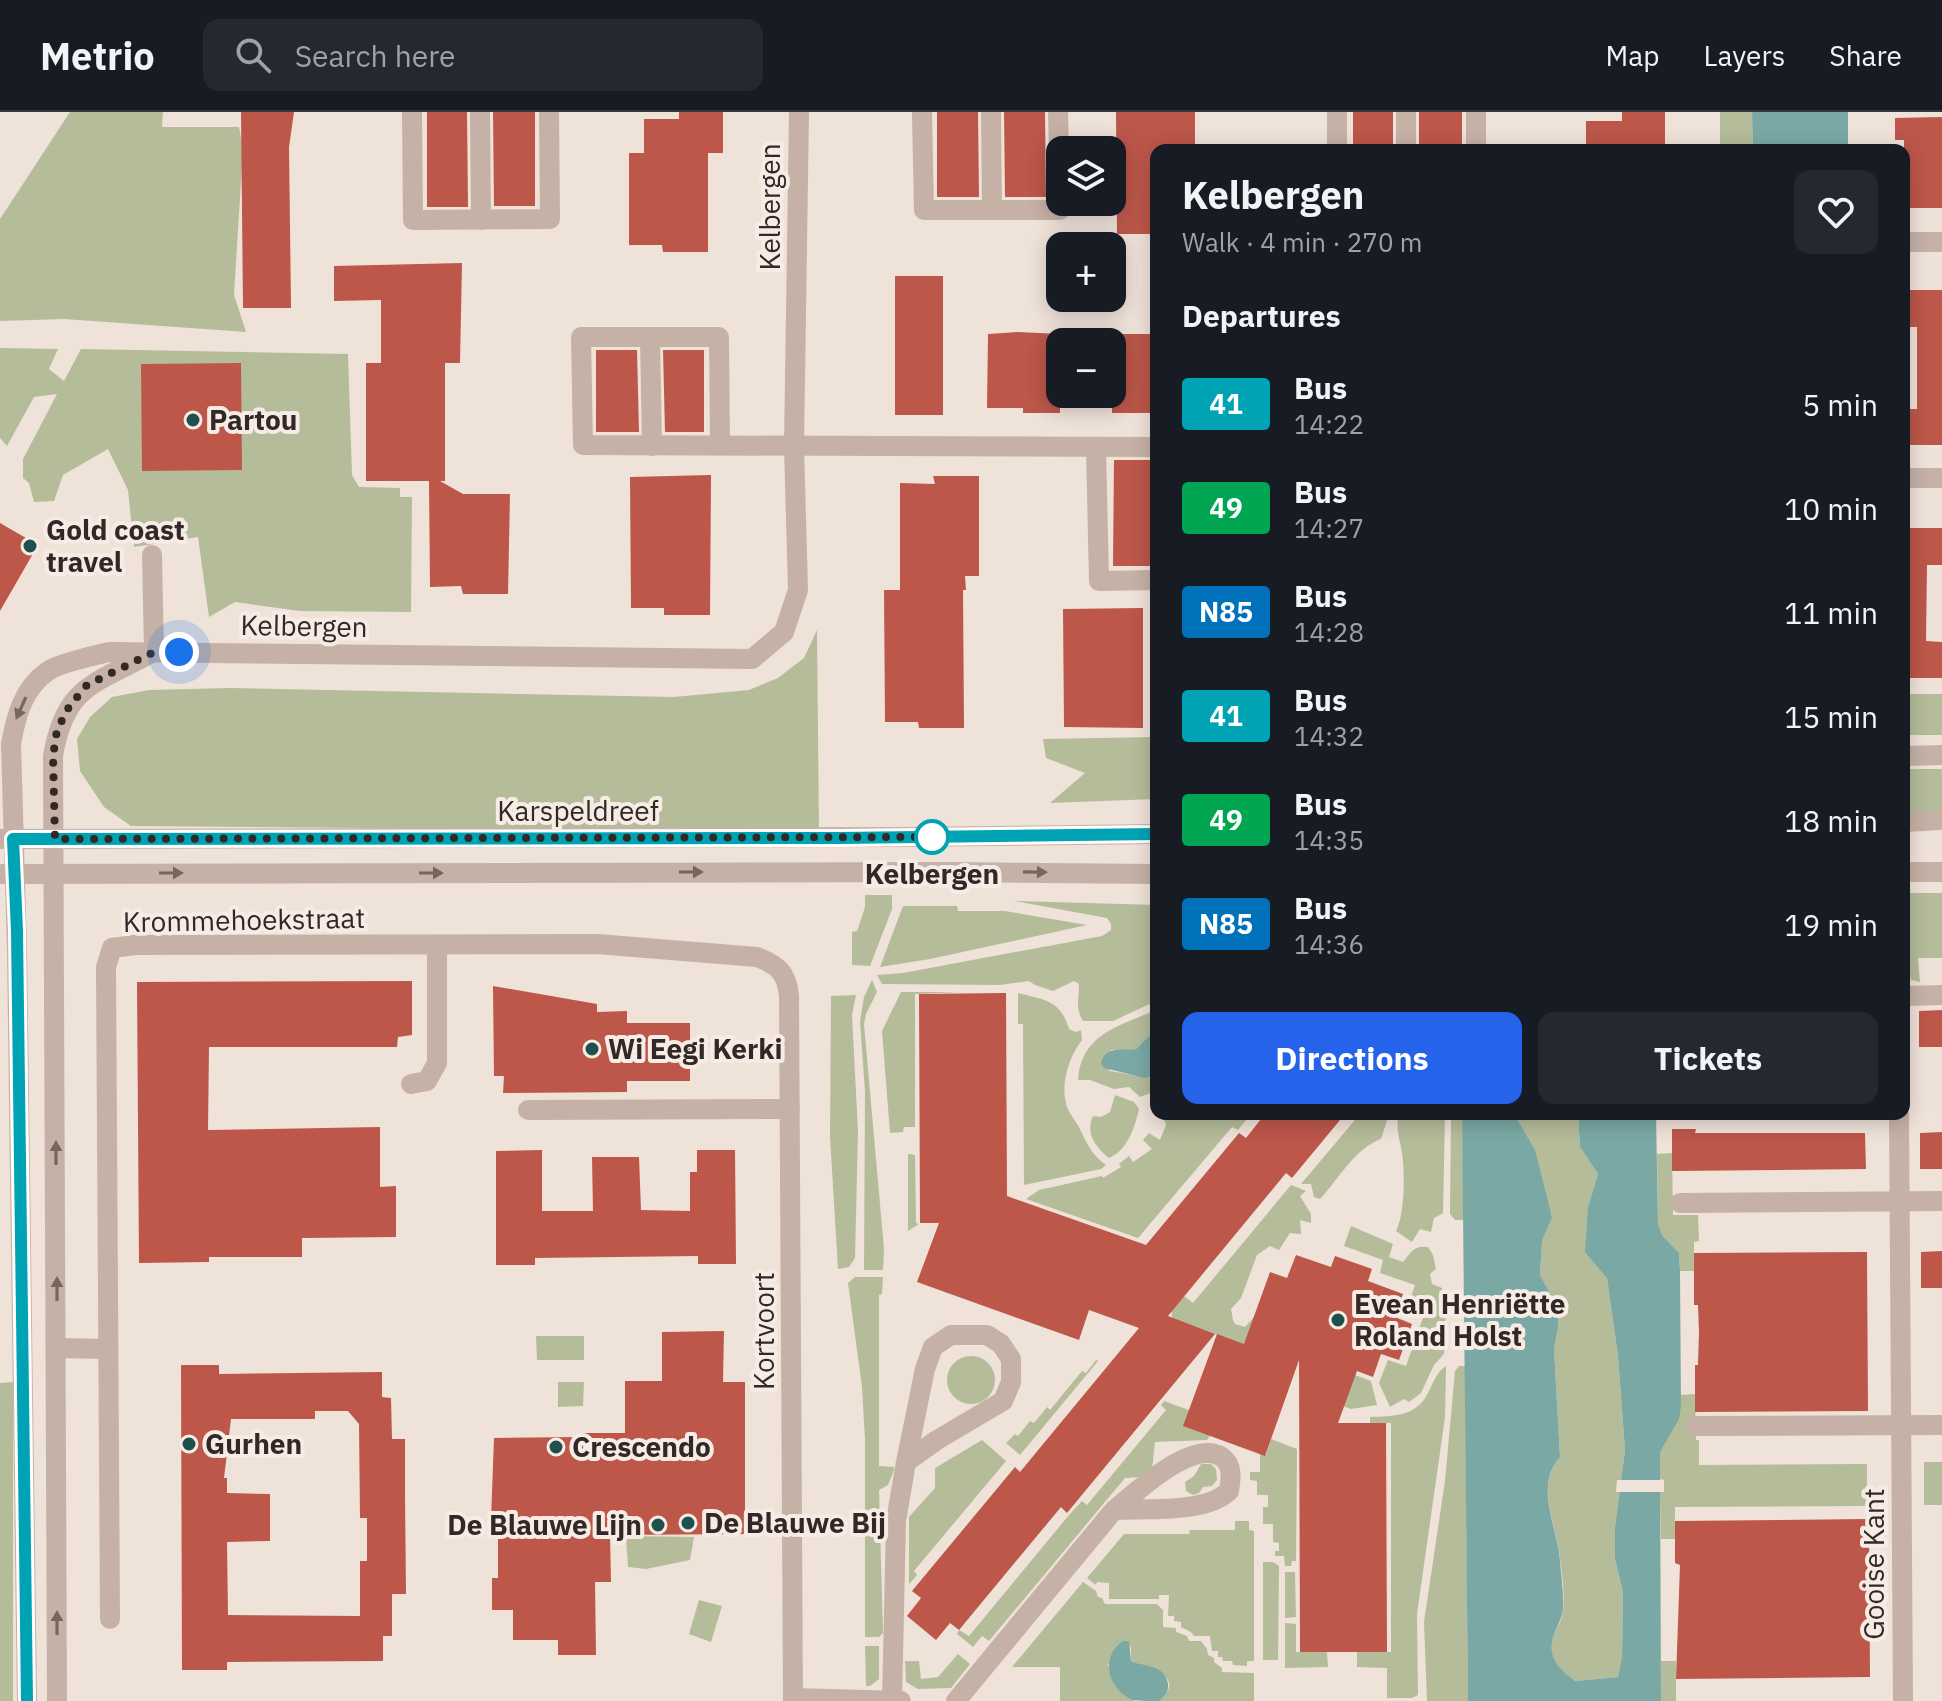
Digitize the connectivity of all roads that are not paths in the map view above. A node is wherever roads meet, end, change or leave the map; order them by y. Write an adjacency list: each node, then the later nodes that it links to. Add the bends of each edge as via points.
1 (412, 112): 17 (street, via 413,220)
2 (480, 112): 17 (street)
3 (549, 112): 17 (street, via 550,219)
4 (799, 112): 23 (street, Kelbergen)
5 (922, 112): 15 (street, via 924,210)
6 (991, 112): 15 (street)
7 (1058, 112): 11 (street)
8 (1337, 112): 12 (street)
9 (1406, 112): 13 (street)
10 (1476, 112): 14 (street)
11 (1059, 136)
12 (1337, 144)
13 (1406, 144)
14 (1476, 144)
15 (992, 210): 16 (street)
16 (1046, 210)
17 (481, 220)
18 (1910, 242): 19 (street)
19 (1942, 242)
20 (650, 337): 21 (street); 21 (street, via 581,337 582,409 583,445); 22 (street, via 719,337)
21 (652, 446): 22 (street)
22 (720, 446): 23 (street)
23 (794, 447): 25 (street); 30 (street, Kelbergen, via 798,590 784,632 752,659)
24 (1150, 447): 25 (street)
25 (1096, 448): 29 (street, via 1099,581)
26 (1910, 478): 27 (street)
27 (1942, 478)
28 (152, 555): 30 (street)
29 (1150, 580)
30 (154, 652): 36 (street, Kelbergen, one-way to 36, via 109,652 49,669 32,687 17,712 11,744); 37 (street, Kelbergen, via 87,685 69,707 57,730 53,756)
31 (1942, 755): 32 (street)
32 (1910, 756)
33 (1942, 820): 34 (street)
34 (1910, 822)
35 (1150, 834): 37 (street, Karspeldreef)
36 (6, 839): 37 (street, Karspeldreef); 41 (street, Kelbergen)
37 (55, 839): 40 (street, Kelbergen)
38 (1910, 872): 39 (street)
39 (1942, 872)
40 (55, 873): 41 (street); 42 (street, one-way to 42); 55 (street, Kelbergen, one-way to 40)
41 (7, 874): 54 (street, Kelbergen)
42 (1150, 874)
43 (437, 945): 44 (street, Krommehoekstraat, via 597,944 757,957); 47 (street, via 437,1063 427,1081); 56 (street, Krommehoekstraat, via 112,948 106,967)
44 (776, 964): 48 (street, Kortvoort, via 789,996)
45 (1942, 995): 46 (street)
46 (1910, 996)
47 (411, 1084)
48 (790, 1109): 49 (street); 63 (street, Kortvoort)
49 (528, 1110)
50 (1899, 1120): 52 (street, Gooise Kant)
51 (1942, 1201): 52 (street)
52 (1900, 1202): 53 (street); 59 (street, Gooise Kant)
53 (1680, 1203)
54 (10, 1221): 64 (street, Kelbergen)
55 (57, 1348): 56 (street); 65 (street, Kelbergen, one-way to 55)
56 (106, 1349): 62 (street, Krommehoekstraat)
57 (1942, 1425): 59 (street)
58 (1696, 1426): 59 (street)
59 (1901, 1426): 69 (street, Gooise Kant)
60 (906, 1462): 60 (street, via 933,1347 951,1335 970,1334 987,1335 1001,1344 1011,1359 1011,1382 1003,1401); 66 (street, via 896,1521)
61 (1114, 1510): 61 (street, via 1198,1506 1221,1498 1229,1491 1230,1468 1215,1454 1190,1455); 68 (street)
62 (110, 1619)
63 (793, 1700): 66 (street)
64 (27, 1701)
65 (57, 1701)
66 (892, 1701): 67 (street)
67 (901, 1701)
68 (956, 1701)
69 (1903, 1701)

